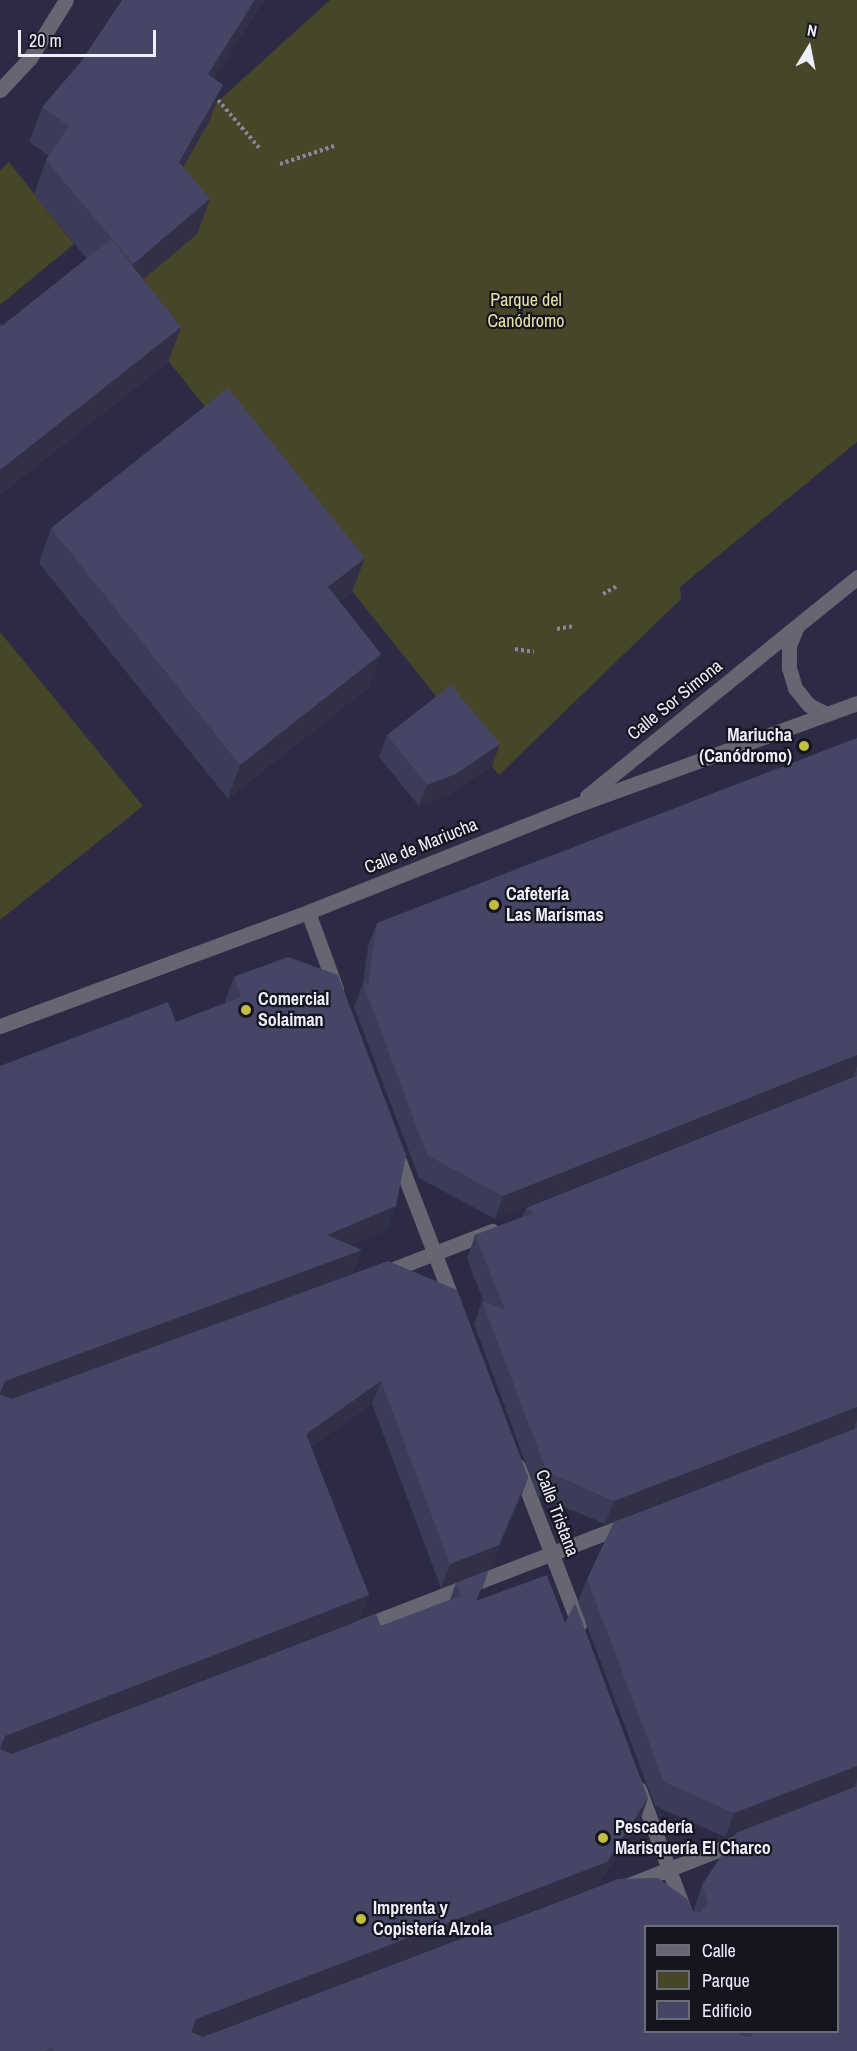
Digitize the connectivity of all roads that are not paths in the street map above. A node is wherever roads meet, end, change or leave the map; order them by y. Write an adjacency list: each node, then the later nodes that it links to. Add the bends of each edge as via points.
1 (66, 0): 2 (street, via 30,58)
2 (0, 90)
3 (857, 577): 4 (street, Calle Sor Simona)
4 (797, 626): 6 (street, via 789,646 789,668 795,688 809,705); 7 (street, Calle Sor Simona)
5 (857, 703): 6 (street, Calle de Mariucha)
6 (826, 714): 7 (street, Calle de Mariucha)
7 (577, 805): 8 (street, Calle de Mariucha)
8 (308, 912): 9 (street); 10 (street, Calle de Mariucha)
9 (343, 1007)
10 (0, 1026)
11 (392, 1142): 13 (street)
12 (512, 1223): 13 (street)
13 (434, 1254): 14 (street); 15 (street)
14 (369, 1278)
15 (460, 1320)
16 (513, 1453): 18 (street, Calle Tristana)
17 (641, 1519): 18 (street)
18 (552, 1552): 19 (street); 20 (street, Calle Tristana)
19 (342, 1634)
20 (585, 1640)
21 (633, 1771): 23 (street)
22 (757, 1835): 23 (street)
23 (669, 1869): 24 (street); 25 (street)
24 (607, 1893)
25 (690, 1925)

